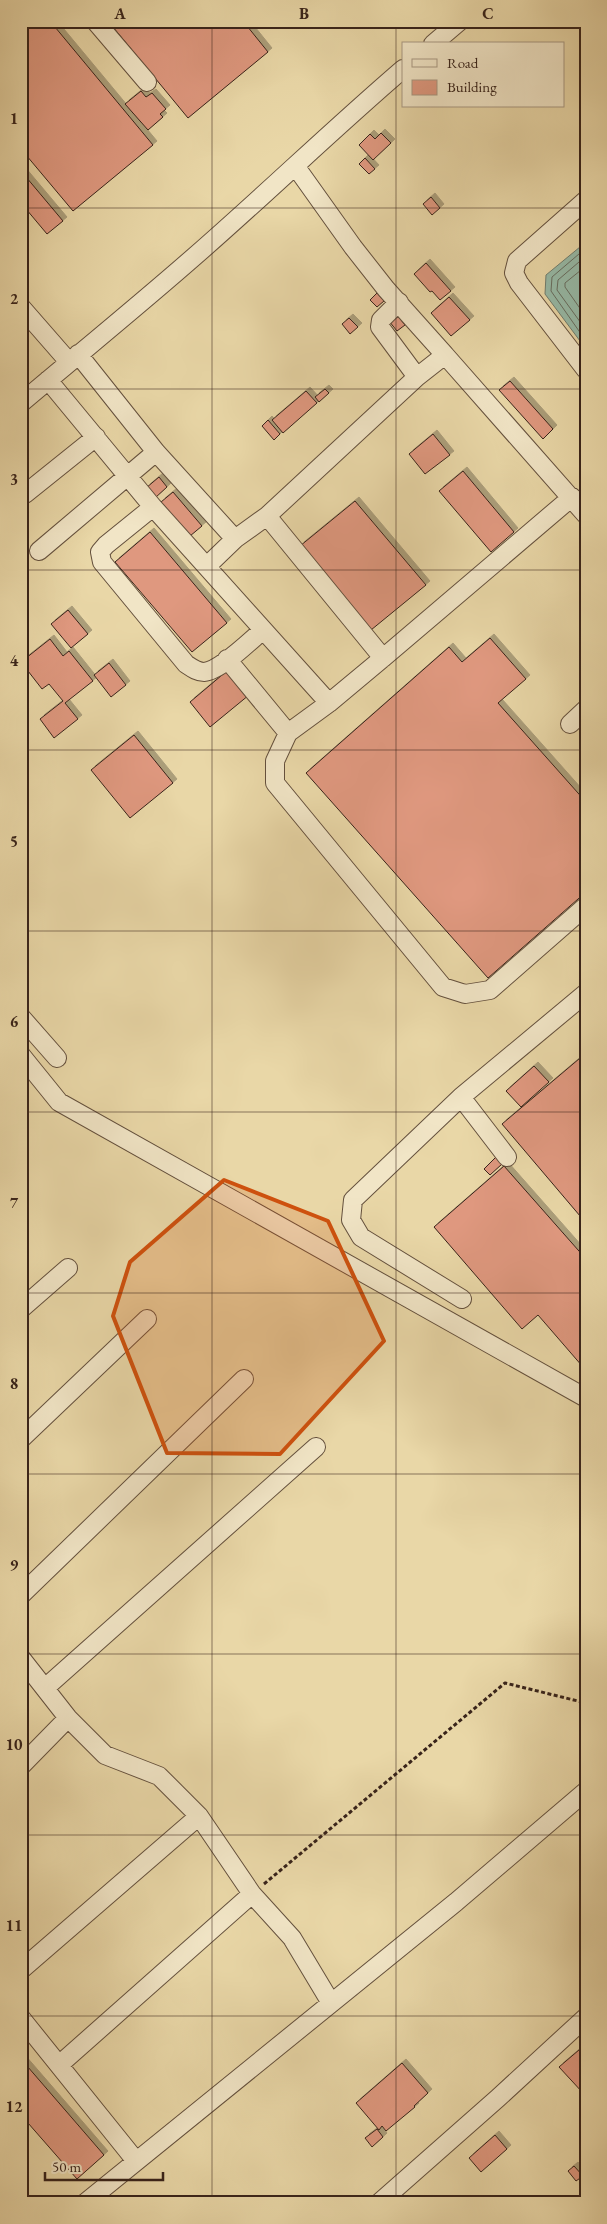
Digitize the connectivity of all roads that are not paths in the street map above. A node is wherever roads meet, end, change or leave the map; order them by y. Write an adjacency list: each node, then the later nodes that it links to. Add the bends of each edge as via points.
1 (95, 21): 5 (street)
2 (460, 21): 3 (street)
3 (436, 42)
4 (402, 71): 6 (street, via 344,120)
5 (147, 82)
6 (296, 167): 8 (street, via 353,247); 11 (street)
7 (586, 200): 12 (street, via 517,261 514,273)
8 (399, 302): 10 (street); 13 (street, via 381,320 380,327)
9 (21, 307): 11 (street)
10 (445, 354): 13 (street); 20 (street)
11 (74, 358): 14 (street); 17 (street)
12 (586, 370)
13 (417, 378): 23 (street)
14 (48, 380): 15 (street); 16 (street)
15 (21, 402)
16 (96, 437): 18 (street); 19 (street)
17 (156, 452): 18 (street); 24 (street)
18 (127, 475): 21 (street); 25 (street)
19 (25, 494)
20 (572, 497): 22 (street); 28 (street)
21 (153, 507): 26 (street); 29 (street, via 106,544 100,552 102,562 186,664 196,671 206,672)
22 (586, 514)
23 (267, 516): 24 (street); 28 (street)
24 (235, 539): 26 (street)
25 (39, 551)
26 (207, 566): 27 (street)
27 (263, 630): 29 (street); 30 (street)
28 (383, 658): 30 (street)
29 (228, 659): 33 (street)
30 (329, 703): 33 (street)
31 (586, 710): 32 (street)
32 (570, 724)
33 (288, 733): 34 (street, via 275,761 276,783 443,987 465,994 490,990)
34 (586, 906)
35 (586, 993): 39 (street)
36 (21, 1017): 38 (street)
37 (21, 1055): 46 (street, via 58,1102)
38 (57, 1058)
39 (461, 1097): 40 (street); 42 (street, via 352,1200 350,1220 361,1237)
40 (507, 1157)
41 (68, 1268): 43 (street)
42 (462, 1299)
43 (21, 1309)
44 (147, 1319): 47 (street)
45 (244, 1379): 49 (street)
46 (586, 1398)
47 (21, 1439)
48 (316, 1448): 51 (street)
49 (21, 1595)
50 (21, 1658): 51 (street)
51 (45, 1688): 52 (street)
52 (68, 1718): 53 (street); 55 (street, via 106,1755 159,1776)
53 (21, 1766)
54 (586, 1791): 58 (street)
55 (199, 1816): 56 (street); 57 (street)
56 (252, 1894): 58 (street, via 292,1938); 61 (street)
57 (21, 1970)
58 (331, 2003): 62 (street)
59 (21, 2018): 61 (street)
60 (586, 2018): 64 (street)
61 (59, 2065): 62 (street)
62 (136, 2161): 63 (street)
63 (85, 2203)
64 (379, 2203)

